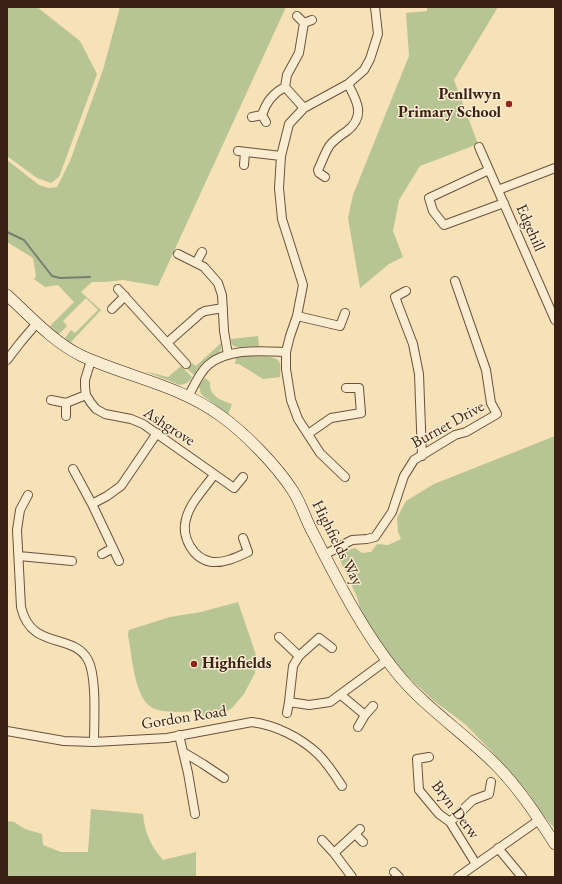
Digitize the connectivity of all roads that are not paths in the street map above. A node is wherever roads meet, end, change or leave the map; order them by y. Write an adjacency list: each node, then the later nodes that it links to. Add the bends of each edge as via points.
1 (375, 7): 3 (street, via 378,34 375,48 364,70)
2 (297, 16): 4 (street, via 308,22 299,53 287,75)
3 (348, 84): 5 (street); 14 (street, via 359,114 354,124 331,144 325,154 318,170)
4 (285, 87): 5 (street); 6 (street, via 273,94)
5 (304, 108): 10 (street, via 289,124)
6 (262, 115): 7 (street); 8 (street)
7 (252, 117)
8 (266, 122)
9 (479, 147): 13 (street, Edgehill)
10 (281, 156): 11 (street, via 242,152); 28 (street, via 282,219 303,285)
11 (244, 165)
12 (555, 168): 15 (street)
13 (489, 170): 15 (street, Edgehill); 16 (street, via 429,198 433,212 444,225)
14 (325, 177)
15 (498, 190): 16 (street, Edgehill)
16 (504, 203): 29 (street, Edgehill)
17 (202, 252): 19 (street)
18 (178, 254): 19 (street)
19 (196, 262): 25 (street, via 218,283)
20 (454, 281): 45 (street, Burnet Drive, via 486,370 491,403 497,414)
21 (118, 289): 24 (street)
22 (406, 291): 45 (street, via 395,297 413,344 419,374)
23 (7, 296): 30 (main road, Highfields Way)
24 (125, 296): 26 (street); 31 (street)
25 (223, 308): 31 (street, via 201,313); 33 (street)
26 (112, 309)
27 (345, 313): 28 (street, via 340,326)
28 (297, 316): 32 (street)
29 (555, 320)
30 (37, 323): 34 (street); 35 (main road, Highfields Way, via 68,348)
31 (167, 343): 36 (street)
32 (286, 352): 33 (street, via 250,351); 44 (street, via 291,400 298,419)
33 (228, 355): 39 (street, via 208,365)
34 (7, 360)
35 (91, 360): 38 (street, via 86,380); 39 (main road, Highfields Way, via 150,380)
36 (186, 364)
37 (346, 388): 44 (street, via 358,388 361,413 331,418)
38 (86, 395): 41 (street); 43 (street, Ashgrove, via 100,412 131,419)
39 (188, 397): 59 (main road, Highfields Way, via 221,416 264,455 293,491)
40 (51, 400): 41 (street)
41 (66, 404): 42 (street)
42 (66, 416)
43 (157, 433): 48 (street, Ashgrove); 53 (street, via 121,486)
44 (308, 434): 50 (street, via 320,453)
45 (422, 456): 59 (street, Burnet Drive, via 414,460 404,476 392,512 375,537 352,540)
46 (73, 469): 51 (street)
47 (87, 475): 51 (street)
48 (214, 475): 49 (street, Ashgrove, via 234,488); 57 (street, via 188,513 184,529 186,538 195,554 212,562 232,559)
49 (243, 477)
50 (345, 477)
51 (79, 480): 53 (street)
52 (28, 495): 60 (street, via 18,519)
53 (92, 504): 55 (street)
54 (243, 538): 57 (street)
55 (113, 548): 58 (street); 62 (street)
56 (257, 550): 57 (street)
57 (248, 552)
58 (102, 554)
59 (324, 555): 66 (main road, Highfields Way, via 356,615)
60 (19, 556): 61 (street); 75 (street, via 21,607 28,625 43,637 69,645 87,658 93,678)
61 (72, 561)
62 (119, 561)
63 (279, 637): 65 (street)
64 (332, 648): 65 (street, via 319,638)
65 (299, 656): 68 (street, via 293,666)
66 (387, 660): 67 (street); 82 (main road, Highfields Way, via 421,698 496,765)
67 (341, 695): 68 (street, via 319,705); 71 (street)
68 (289, 702): 70 (street)
69 (373, 706): 71 (street)
70 (287, 713)
71 (365, 715): 72 (street)
72 (358, 727)
73 (7, 731): 75 (street, Gordon Road, via 64,741)
74 (179, 735): 75 (street, Gordon Road); 76 (street); 80 (street, Gordon Road, via 252,722 265,723 287,733 318,754)
75 (94, 742)
76 (183, 752): 78 (street); 81 (street)
77 (429, 757): 83 (street, Bryn Derw, via 417,759 419,790 439,814)
78 (224, 778)
79 (491, 782): 83 (street, via 489,794 473,800)
80 (342, 786)
81 (195, 814)
82 (539, 820): 86 (main road, Highfields Way); 87 (street)
83 (450, 822): 89 (street, Bryn Derw)
84 (322, 840): 88 (street)
85 (363, 842): 88 (street, via 358,831)
86 (555, 844)
87 (498, 848): 89 (street); 92 (street)
88 (334, 853): 90 (street)
89 (476, 864): 91 (street)
90 (352, 877)
91 (458, 877)
92 (522, 877)

